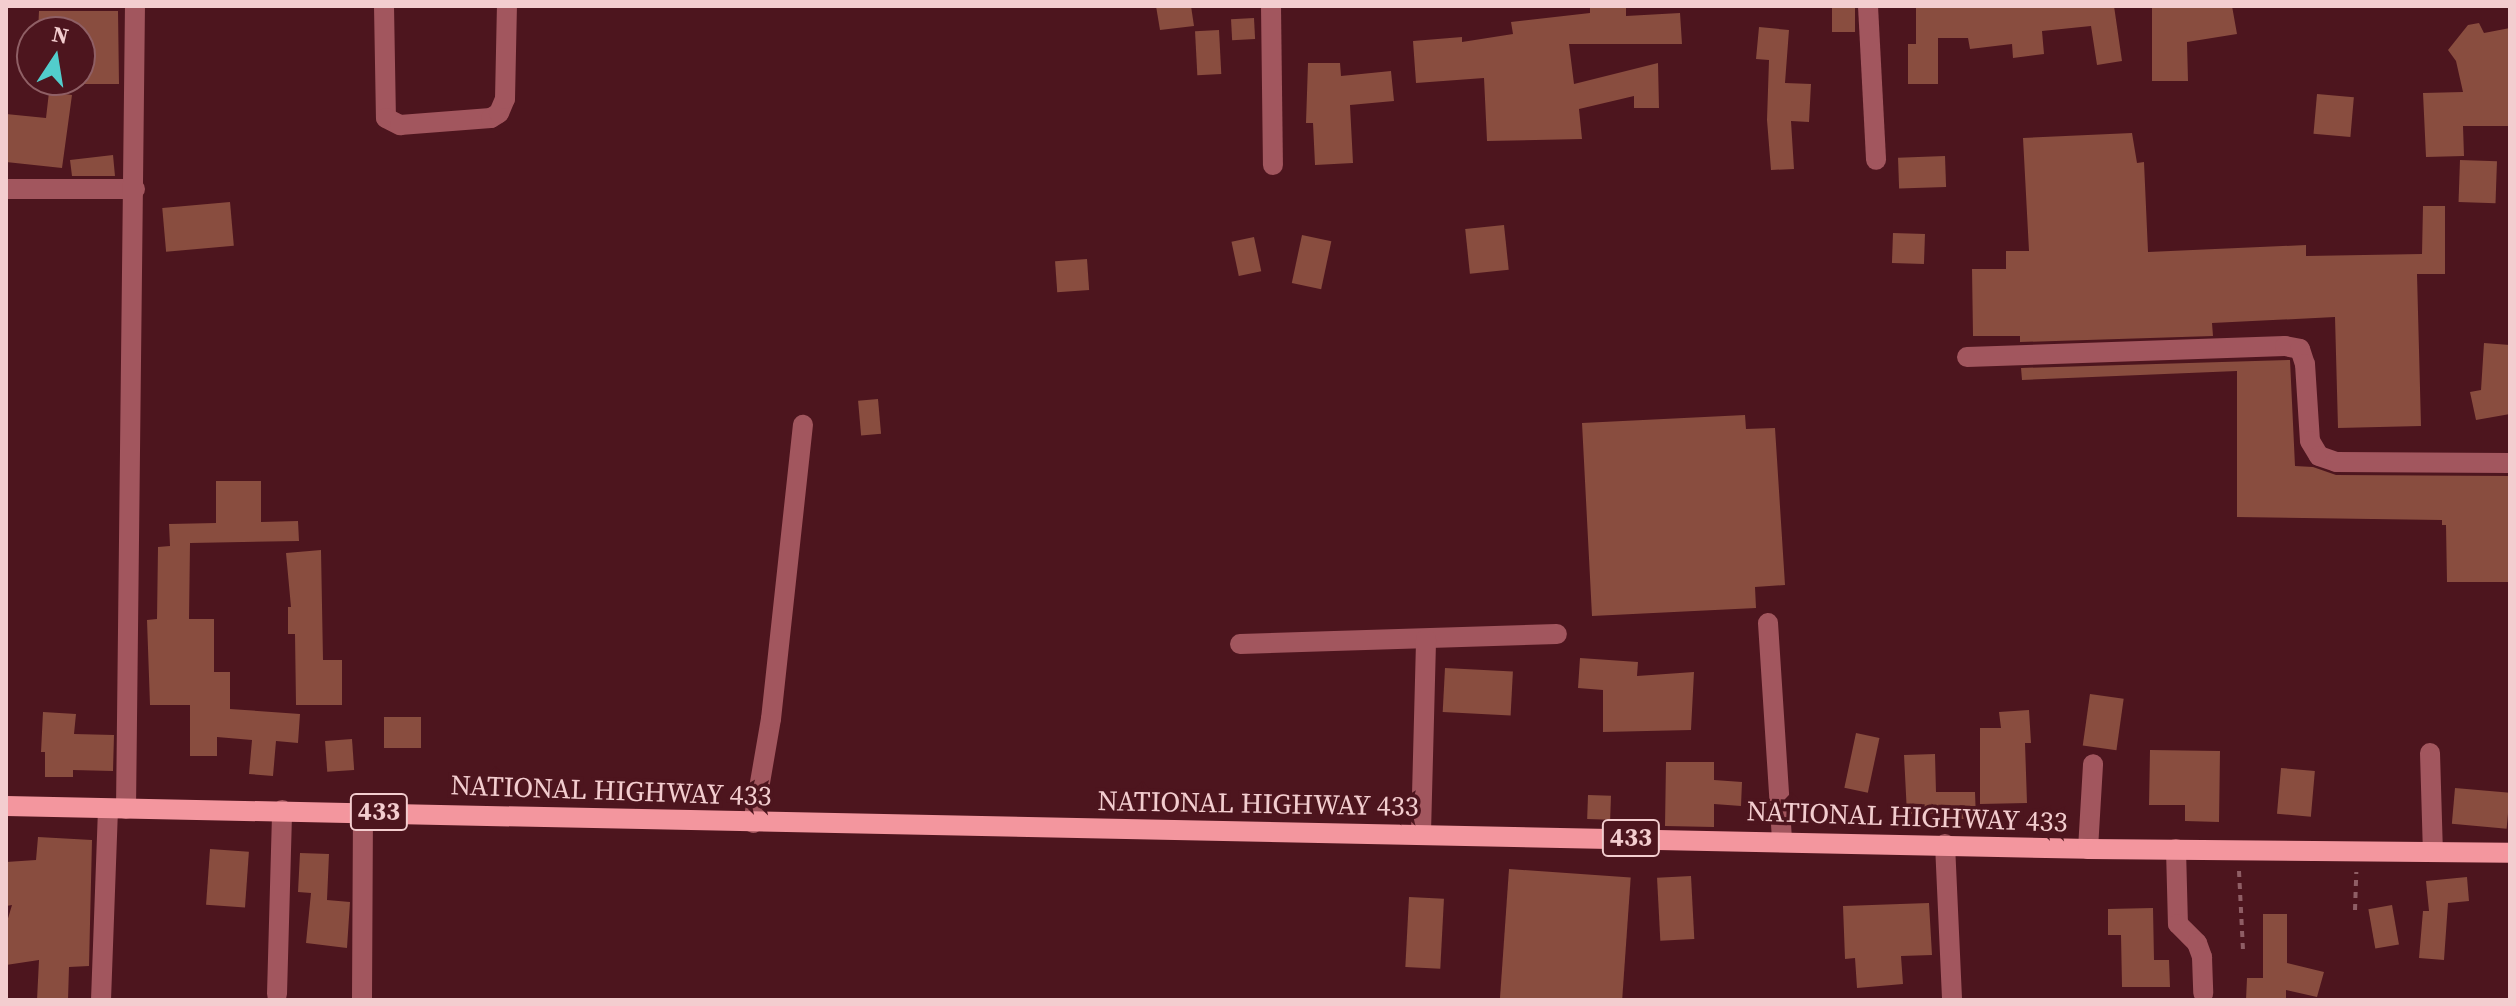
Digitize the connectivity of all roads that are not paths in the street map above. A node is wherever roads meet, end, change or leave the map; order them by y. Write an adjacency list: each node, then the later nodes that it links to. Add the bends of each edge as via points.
1 (135, 6): 9 (street)
2 (384, 6): 3 (street, via 386,118 400,125 491,118 499,113 505,99)
3 (507, 6)
4 (1271, 6): 7 (street)
5 (1868, 6): 6 (street)
6 (1876, 160)
7 (1273, 165)
8 (6, 189): 9 (street)
9 (135, 189): 20 (street)
10 (1967, 357): 12 (street, via 2285,346 2300,349 2305,364 2310,441 2319,456 2336,462)
11 (803, 425): 23 (street, via 771,719)
12 (2510, 463)
13 (1768, 623): 25 (street)
14 (1557, 634): 15 (street)
15 (1426, 639): 16 (street); 24 (street)
16 (1240, 644)
17 (2430, 753): 29 (street)
18 (2093, 764): 27 (street)
19 (6, 806): 20 (main road, NATIONAL HIGHWAY 433 / 433)
20 (117, 809): 21 (main road, NATIONAL HIGHWAY 433 / 433); 33 (street)
21 (282, 810): 22 (main road, NATIONAL HIGHWAY 433 / 433); 32 (street)
22 (363, 811): 23 (main road, NATIONAL HIGHWAY 433 / 433); 34 (street)
23 (753, 823): 24 (main road, NATIONAL HIGHWAY 433 / 433)
24 (1421, 833): 25 (main road, NATIONAL HIGHWAY 433 / 433)
25 (1782, 841): 26 (main road, NATIONAL HIGHWAY 433 / 433)
26 (1945, 844): 27 (main road, NATIONAL HIGHWAY 433 / 433); 35 (street)
27 (2088, 849): 28 (main road, NATIONAL HIGHWAY 433 / 433)
28 (2176, 849): 29 (main road, NATIONAL HIGHWAY 433 / 433); 31 (street, via 2178,924 2197,943)
29 (2433, 852): 30 (main road, NATIONAL HIGHWAY 433 / 433)
30 (2510, 853)
31 (2203, 993)
32 (277, 994)
33 (101, 1000)
34 (362, 1000)
35 (1952, 1000)

